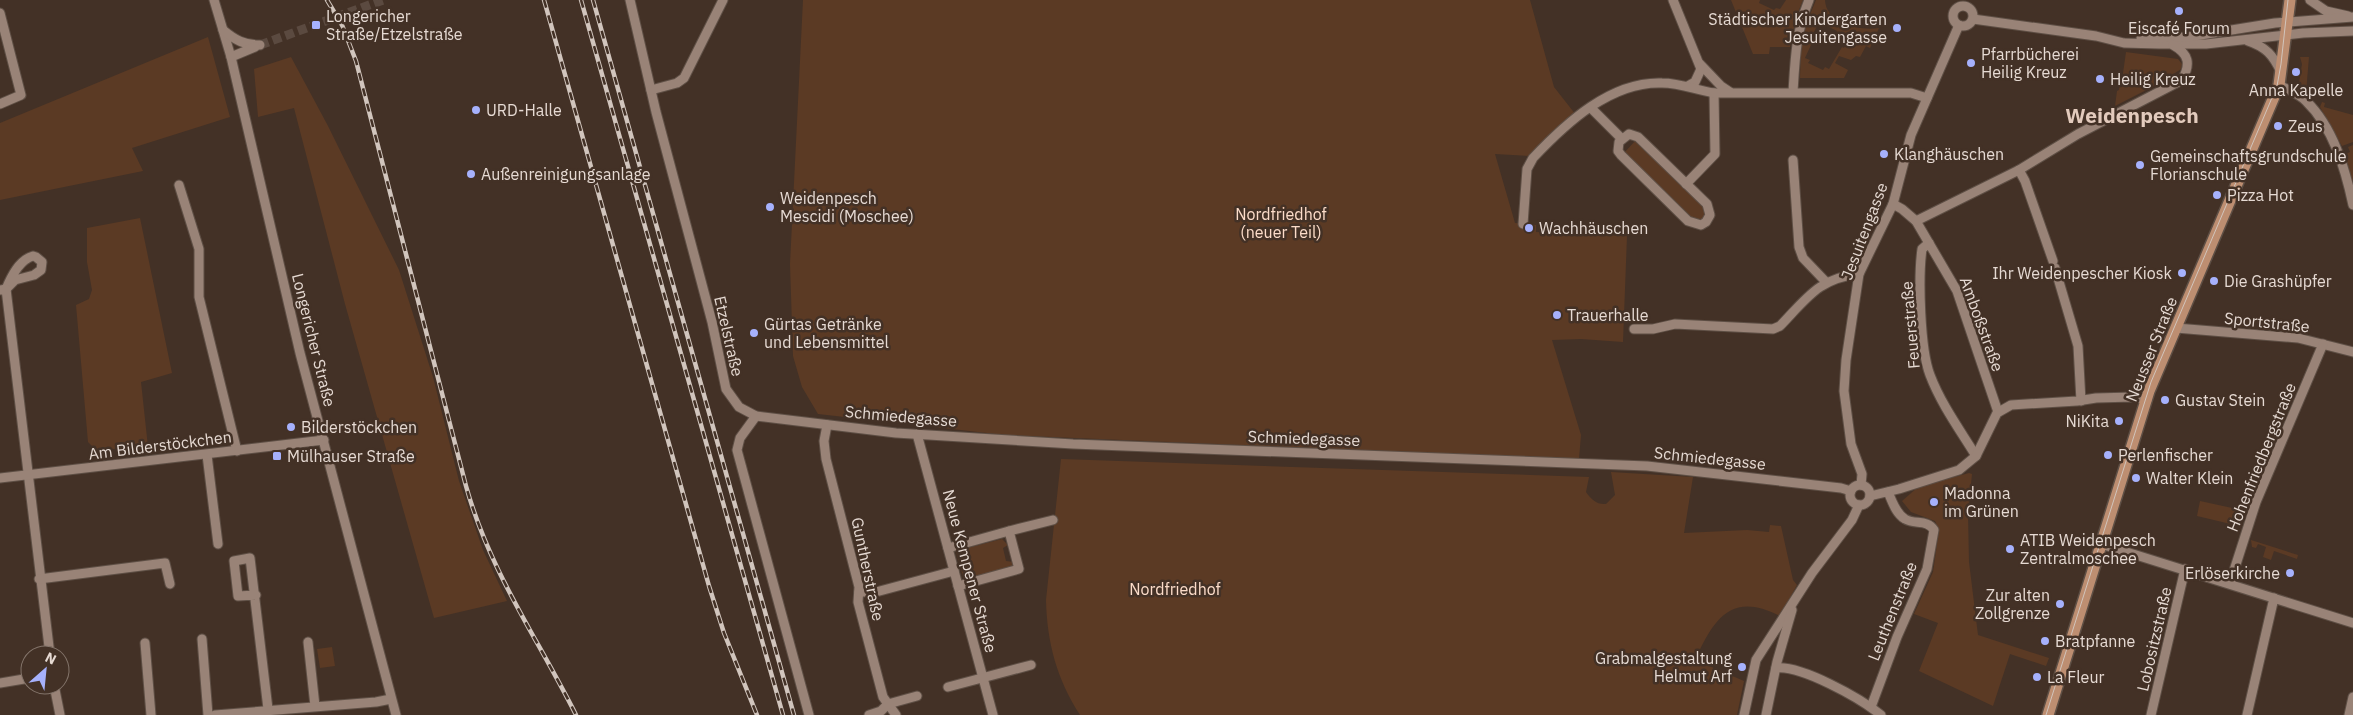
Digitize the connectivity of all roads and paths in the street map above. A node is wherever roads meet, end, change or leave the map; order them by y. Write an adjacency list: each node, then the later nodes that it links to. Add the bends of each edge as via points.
1 (214, 0): 14 (street, Longericher Straße)
2 (630, 0): 24 (street, Etzelstraße)
3 (722, 0): 24 (street, via 684,78)
4 (1673, 0): 21 (street)
5 (1809, 0): 26 (street, via 1797,36)
6 (2290, 0): 12 (main road, Neusser Straße)
7 (2310, 0): 10 (street, via 2326,11)
8 (1966, 3): 11 (street); 13 (street, via 1954,13)
9 (0, 13): 29 (street, via 21,94)
10 (2352, 17): 12 (street)
11 (1973, 19): 13 (street, via 1968,24); 17 (street)
12 (2288, 23): 16 (main road, Neusser Straße); 17 (street, via 2188,37)
13 (1959, 25): 28 (street, Jesuitengasse)
14 (223, 30): 20 (street, Longericher Straße); 20 (street, via 248,45 260,45)
15 (2353, 31): 16 (street)
16 (2286, 35): 18 (street); 22 (main road, Neusser Straße)
17 (2096, 36): 19 (street, via 2124,43)
18 (2246, 41): 19 (street); 22 (street, via 2262,46 2270,53)
19 (2172, 45): 33 (street, via 2188,60 2182,80 2078,134)
20 (231, 57): 54 (street, Longericher Straße, via 294,330)
21 (1700, 64): 23 (street, via 1699,76); 25 (street)
22 (2280, 81): 37 (street, via 2306,101 2324,124 2347,176); 44 (main road, Neusser Straße)
23 (1688, 86): 27 (street); 30 (street, via 1636,85 1619,90)
24 (651, 90): 51 (street, Etzelstraße, via 712,322 726,389 739,407)
25 (1731, 92): 26 (street); 27 (street)
26 (1793, 92): 28 (street, via 1912,93)
27 (1714, 93): 34 (street, via 1713,157)
28 (1927, 98): 36 (street, Jesuitengasse, via 1911,134)
29 (0, 104)
30 (1590, 108): 31 (street); 39 (street, via 1530,162)
31 (1621, 138): 34 (street, via 1630,134 1638,138); 34 (street, via 1617,147 1621,155 1688,220 1702,225 1710,217 1709,207)
32 (1793, 160): 42 (street, via 1798,247 1803,258)
33 (2019, 170): 38 (street); 49 (street, via 2054,264 2078,346)
34 (1686, 184)
35 (178, 185): 55 (street, via 199,249 198,297)
36 (1893, 204): 38 (street, Amboßstraße); 41 (street, Jesuitengasse)
37 (2353, 205)
38 (1916, 221): 40 (street, Amboßstraße)
39 (1523, 224)
40 (1928, 243): 50 (street, Amboßstraße, via 1957,291); 57 (street, Feuerstraße, via 1922,249 1920,262 1927,366 1934,385)
41 (1860, 274): 42 (street); 60 (street, Jesuitengasse, via 1844,391 1852,444 1862,474)
42 (1826, 282): 45 (street, via 1773,329 1675,324)
43 (3, 289): 58 (street)
44 (2176, 328): 46 (street, Sportstraße, via 2298,338); 48 (main road, Neusser Straße)
45 (1634, 329)
46 (2323, 344): 47 (street, Sportstraße); 74 (street, Hohenfriedbergstraße, via 2256,502)
47 (2353, 352)
48 (2146, 400): 49 (street, via 2104,398); 68 (main road, Neusser Straße)
49 (2081, 401): 50 (street, via 2018,404)
50 (1998, 412): 57 (street)
51 (756, 416): 52 (street, Schmiedegasse); 105 (street, via 740,438 737,450)
52 (827, 425): 53 (street, Schmiedegasse); 76 (street, Guntherstraße, via 824,441 826,458)
53 (917, 434): 61 (street, Schmiedegasse, via 1119,447 1647,466); 69 (street, Neue Kempener Straße)
54 (324, 440): 55 (street, Am Bilderstöckchen); 95 (street, Longericher Straße)
55 (237, 451): 56 (street, Am Bilderstöckchen)
56 (207, 455): 58 (street, Am Bilderstöckchen); 67 (street)
57 (1976, 456): 62 (street, via 1954,472)
58 (27, 475): 59 (street, Am Bilderstöckchen); 72 (street)
59 (0, 478)
60 (1861, 485): 61 (street); 63 (street, via 1867,488)
61 (1851, 491): 64 (street, via 1852,500)
62 (1888, 492): 63 (street); 98 (street, Leuthenstraße, via 1898,513 1906,520 1928,524 1934,530 1928,569 1897,637)
63 (1870, 496): 64 (street, via 1865,503)
64 (1859, 504): 78 (street, via 1852,520)
65 (1053, 520): 66 (street)
66 (1010, 531): 69 (street); 75 (street, via 1019,569)
67 (218, 544)
68 (2102, 544): 70 (street); 112 (main road, Neusser Straße)
69 (948, 548): 71 (street, Neue Kempener Straße)
70 (2185, 569): 74 (street); 113 (street, Lobositzstraße)
71 (954, 571): 75 (street, Neue Kempener Straße); 76 (street, via 876,592)
72 (39, 579): 73 (street, via 165,563); 84 (street)
73 (170, 584)
74 (2230, 584): 79 (street)
75 (958, 586): 88 (street, Neue Kempener Straße)
76 (859, 592): 96 (street, Guntherstraße, via 858,602 883,697)
77 (256, 595): 99 (street)
78 (1796, 598): 85 (street); 87 (street)
79 (2274, 598): 80 (street); 114 (street)
80 (2353, 623)
81 (202, 639): 102 (street)
82 (308, 642): 97 (street)
83 (145, 643): 101 (street)
84 (49, 645)
85 (1756, 660): 87 (street, via 1765,656); 109 (street)
86 (1031, 665): 88 (street)
87 (1776, 665): 98 (street, via 1796,670); 110 (street)
88 (983, 679): 91 (street); 108 (street, Neue Kempener Straße)
89 (20, 680): 90 (street)
90 (0, 683)
91 (948, 687)
92 (56, 695): 100 (street)
93 (917, 696): 96 (street)
94 (2353, 696): 115 (street)
95 (391, 699): 97 (street); 104 (street, Longericher Straße)
96 (888, 704): 106 (street, via 880,712); 107 (street, Guntherstraße)
97 (314, 706): 99 (street)
98 (1871, 707): 111 (street)
99 (268, 709): 103 (street)
100 (60, 715)
101 (151, 715)
102 (208, 715)
103 (215, 715)
104 (396, 715)
105 (809, 715)
106 (869, 715)
107 (896, 715)
108 (993, 715)
109 (1744, 715)
110 (1766, 715)
111 (1881, 715)
112 (2048, 715)
113 (2151, 715)
114 (2247, 715)
115 (2349, 715)

